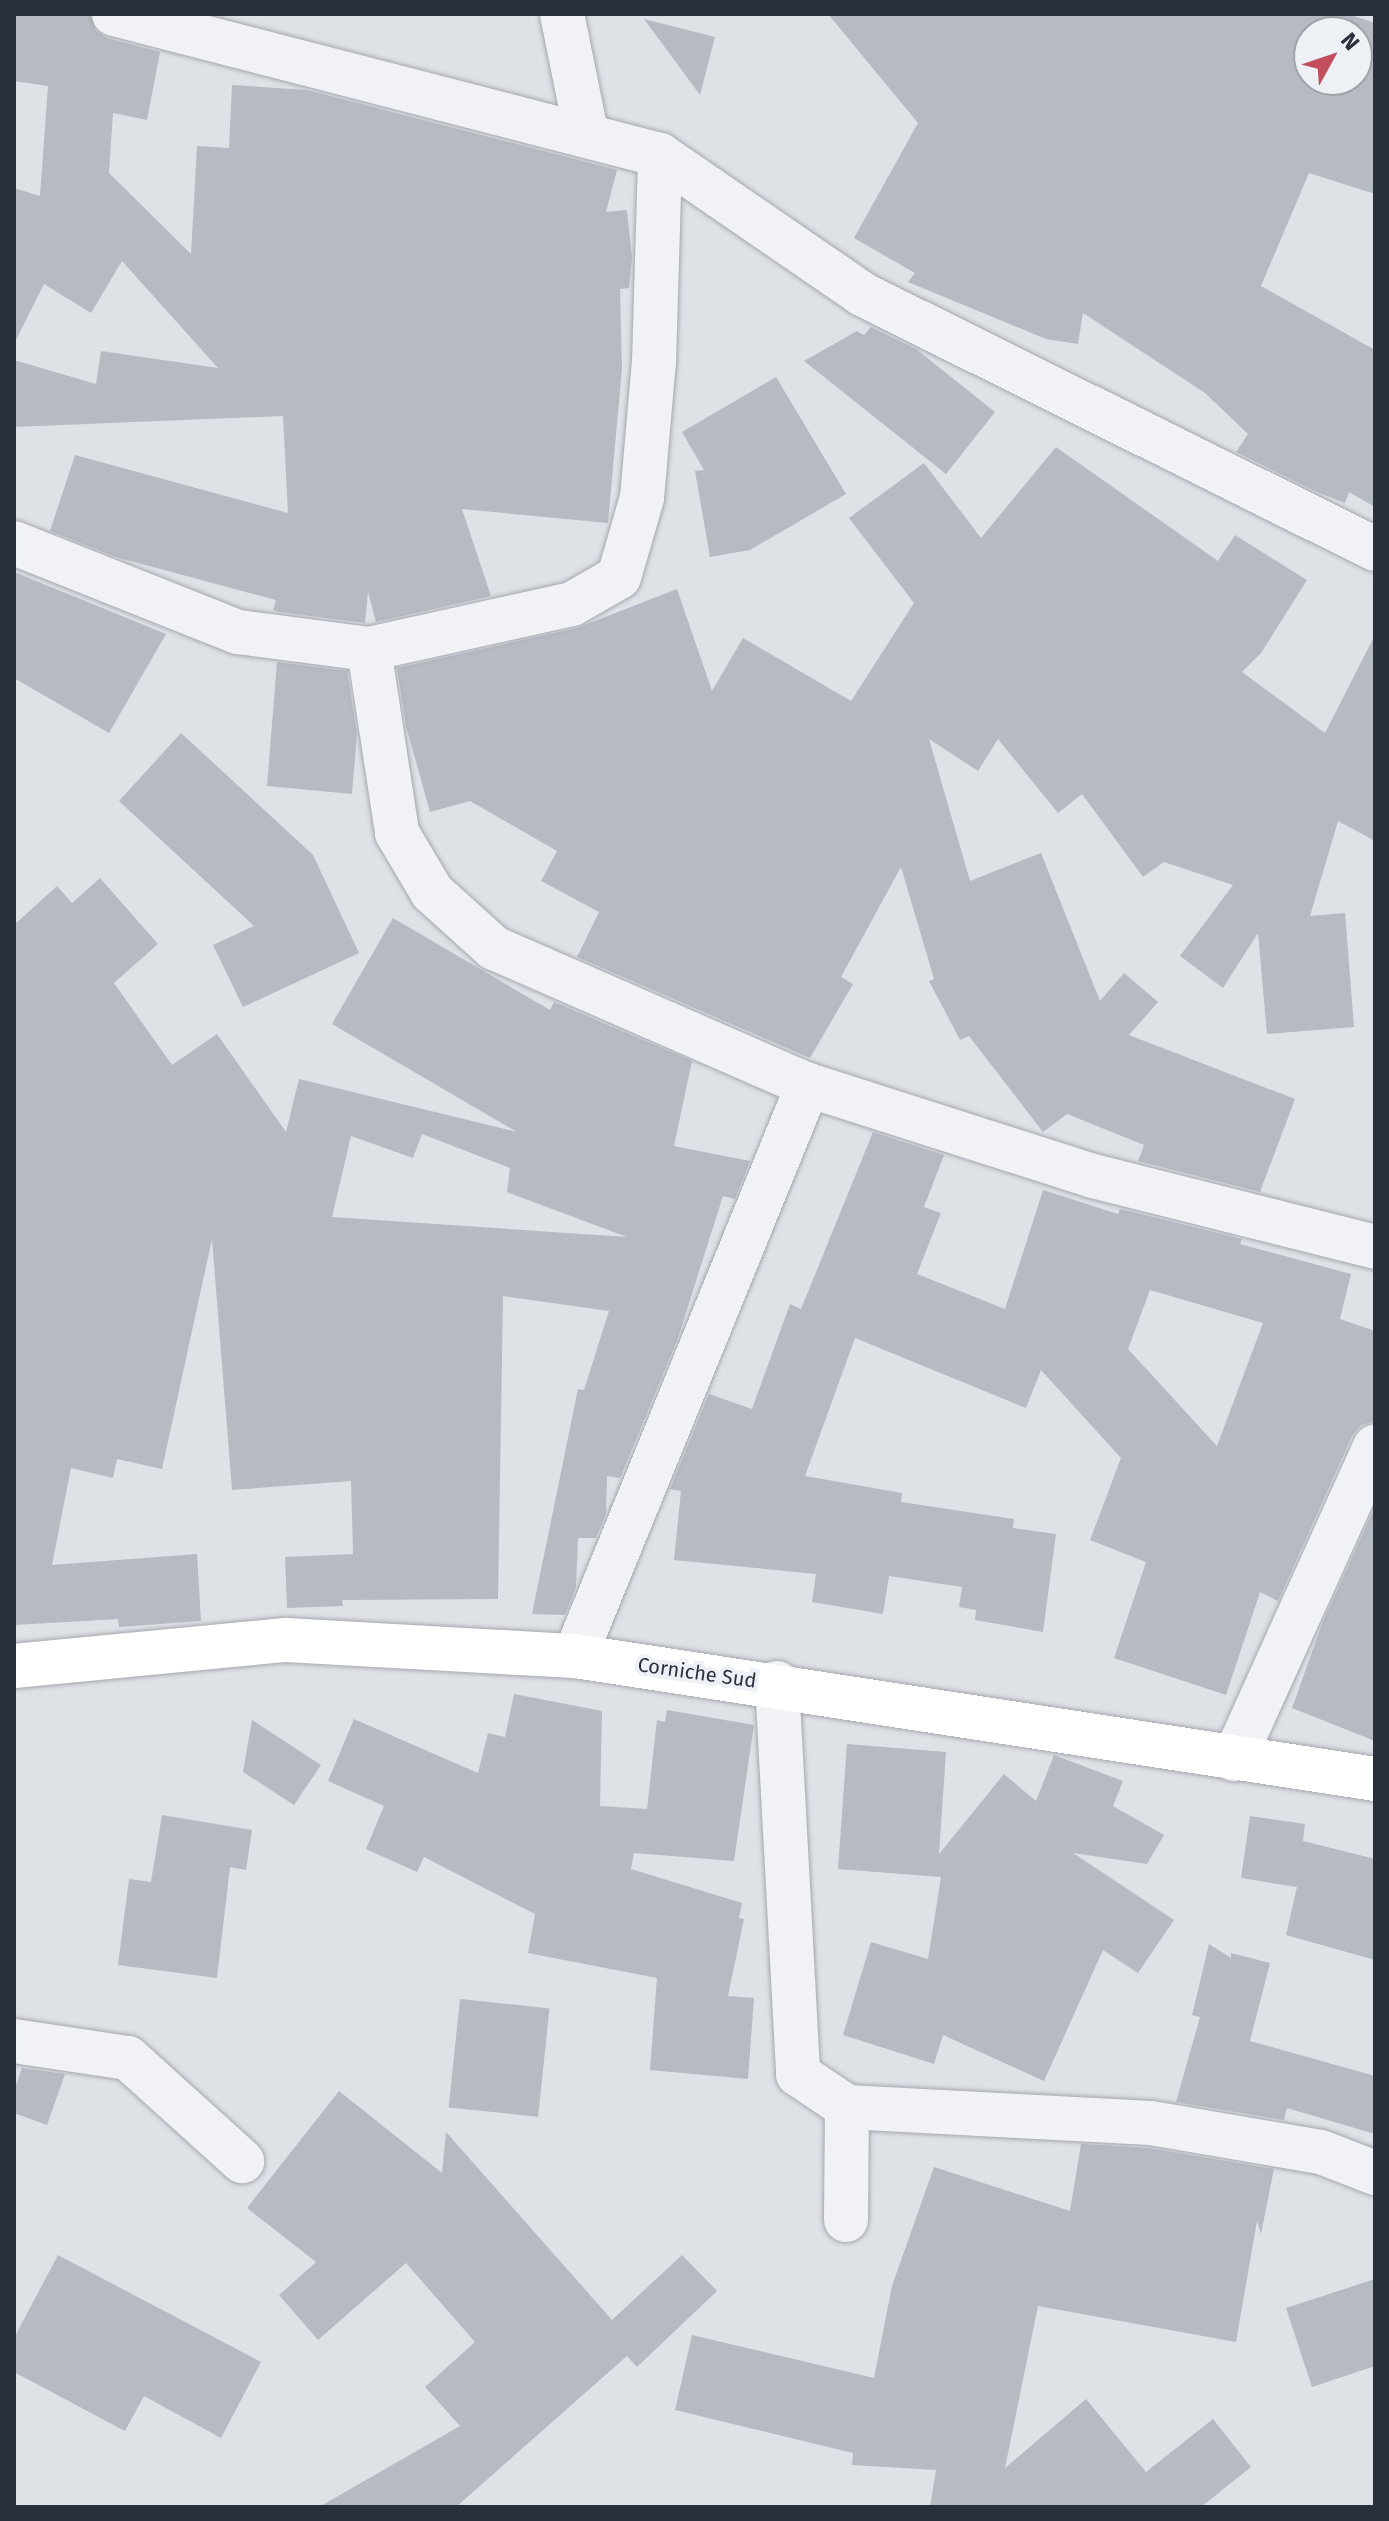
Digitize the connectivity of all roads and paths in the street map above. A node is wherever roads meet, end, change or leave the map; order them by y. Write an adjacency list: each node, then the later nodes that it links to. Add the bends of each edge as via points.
1 (114, 14): 3 (street)
2 (562, 14): 3 (street)
3 (586, 132): 4 (street)
4 (660, 155): 6 (street, via 862,294); 7 (street, via 654,362 642,498 619,577 572,604)
5 (14, 543): 7 (street, via 238,632)
6 (1375, 549)
7 (369, 649): 8 (street, via 397,833 432,892 494,948)
8 (808, 1085): 9 (street, via 1093,1176); 11 (street)
9 (1375, 1247)
10 (1375, 1446): 14 (street)
11 (575, 1656): 12 (main road, Corniche Sud, via 286,1640); 13 (main road, Corniche Sud)
12 (14, 1666)
13 (777, 1683): 14 (main road, Corniche Sud); 17 (street, via 798,2074)
14 (1234, 1759): 15 (main road, Corniche Sud)
15 (1375, 1779)
16 (14, 2041): 18 (street, via 128,2058)
17 (847, 2107): 19 (street, via 1151,2123 1321,2152); 20 (street)
18 (242, 2161)
19 (1375, 2173)
20 (846, 2220)

